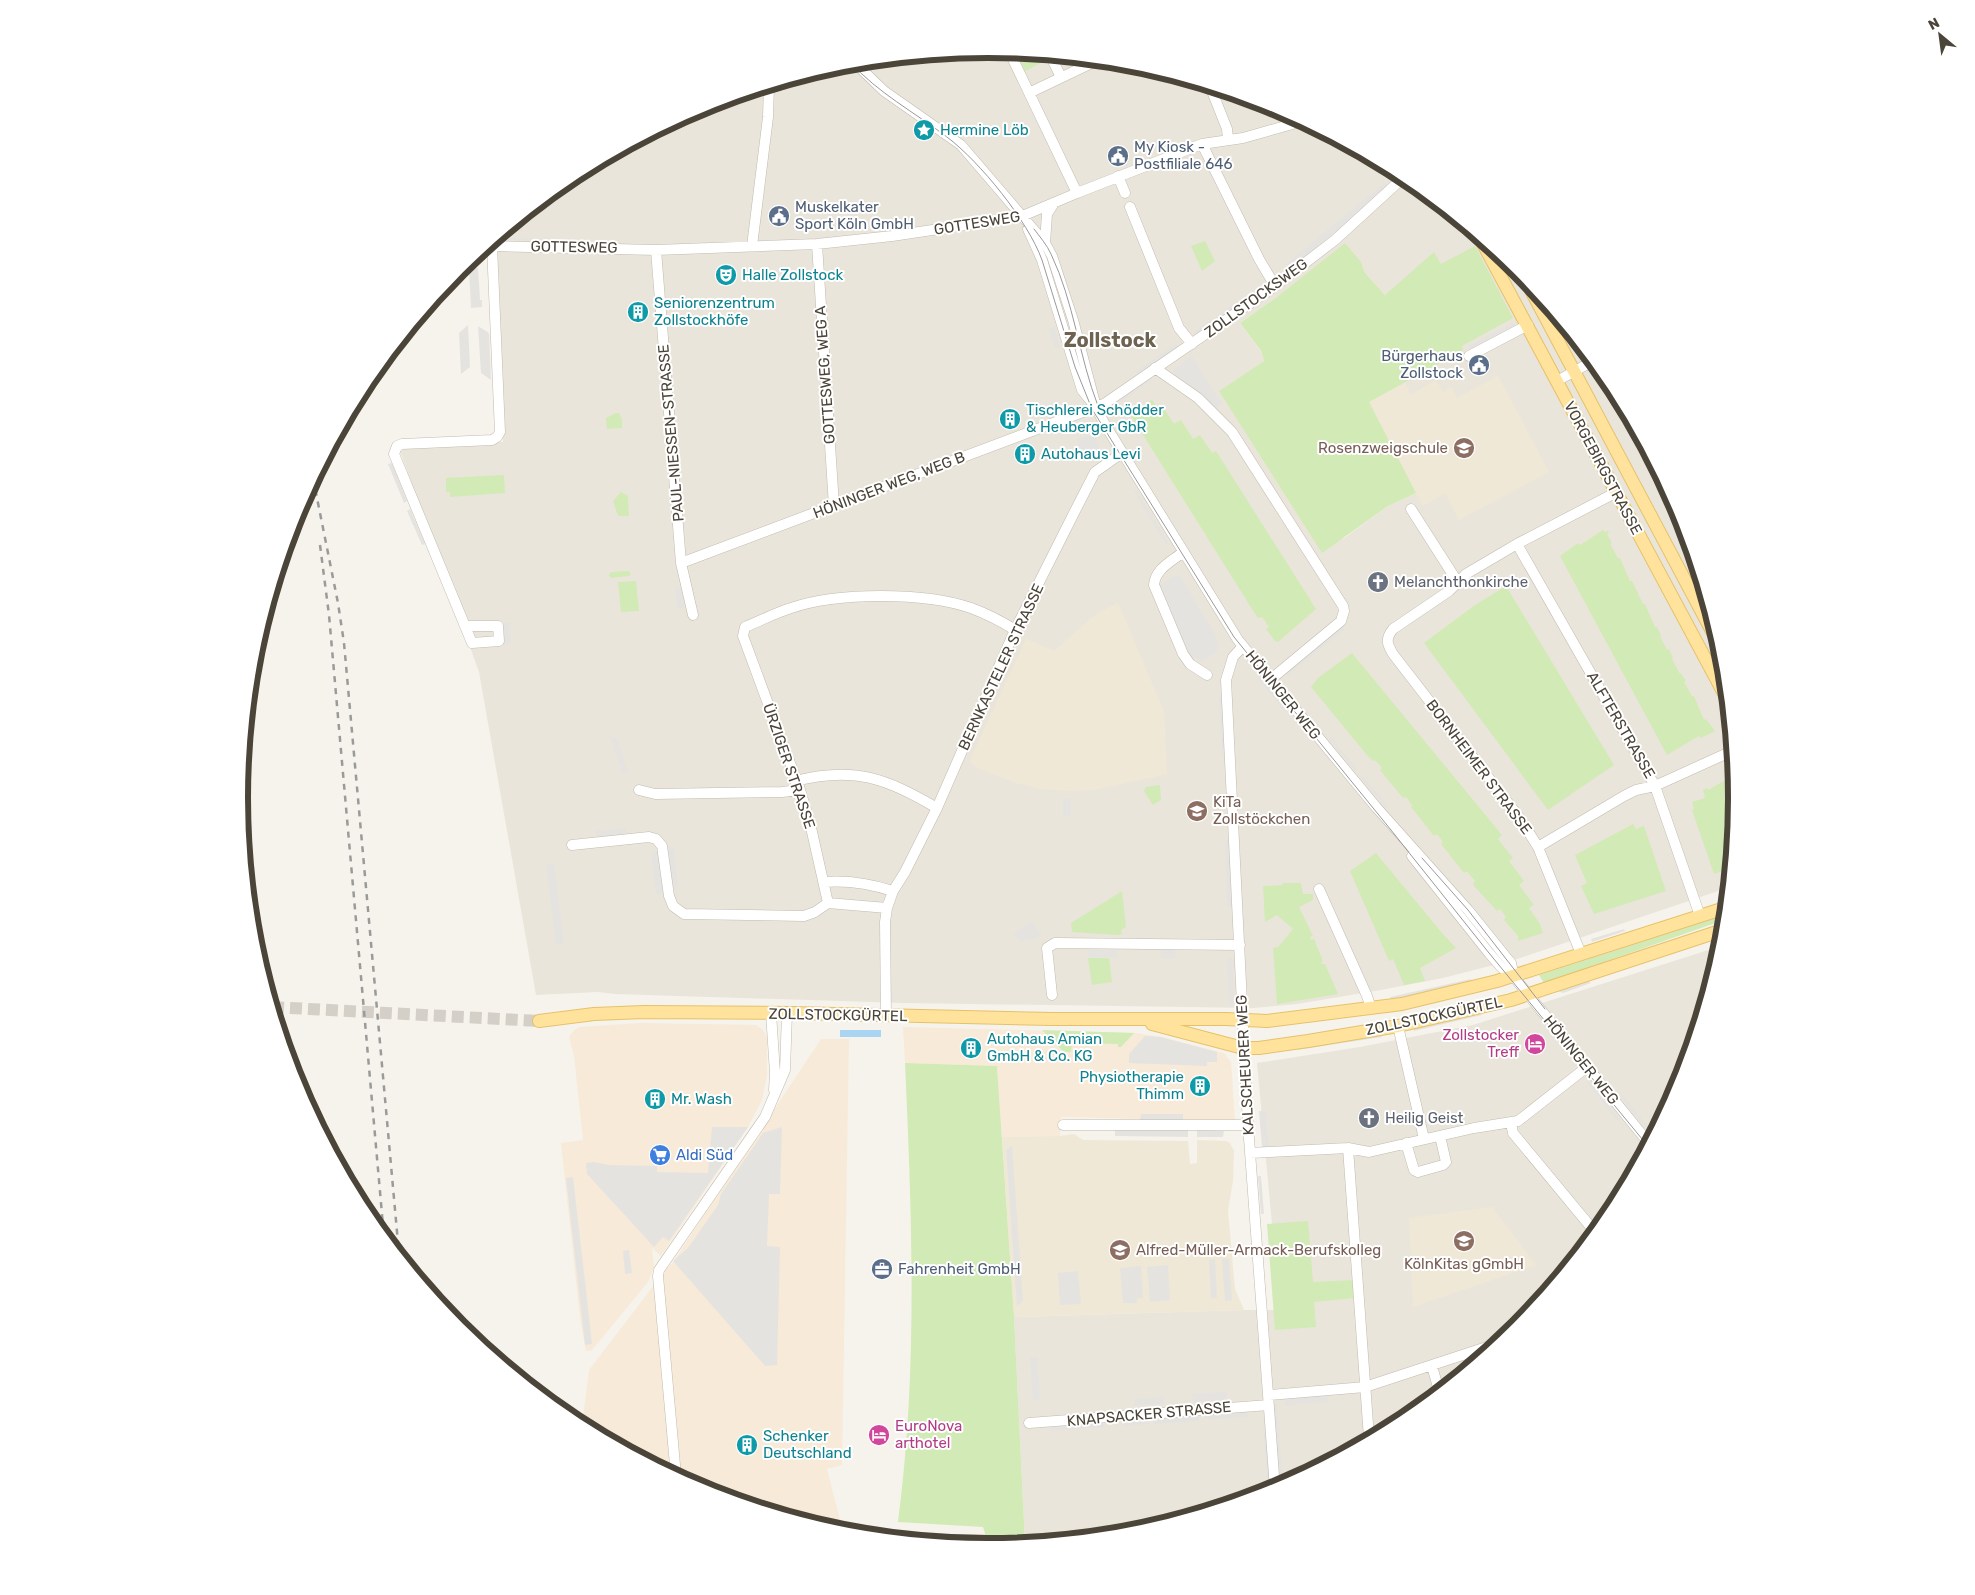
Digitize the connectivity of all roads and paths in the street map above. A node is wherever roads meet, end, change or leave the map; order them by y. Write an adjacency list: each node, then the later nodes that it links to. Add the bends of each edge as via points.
1 (1013, 59): 7 (street)
2 (1053, 61): 5 (street)
3 (1088, 65): 5 (street)
4 (863, 69): 18 (street, HÖNINGER WEG, via 884,91 961,145)
5 (1061, 77): 7 (street)
6 (769, 91): 22 (street)
7 (1031, 92): 15 (street)
8 (1213, 93): 10 (street)
9 (1293, 124): 10 (street, GOTTESWEG)
10 (1228, 139): 11 (street, GOTTESWEG)
11 (1202, 144): 12 (street, GOTTESWEG); 26 (street)
12 (1118, 176): 14 (street); 15 (street, GOTTESWEG)
13 (1399, 182): 26 (street, ZOLLSTOCKSWEG, via 1335,240)
14 (1124, 192)
15 (1077, 193): 16 (street, GOTTESWEG)
16 (1054, 203): 18 (street, GOTTESWEG); 19 (street, via 1047,214)
17 (1130, 207): 29 (street, via 1179,328)
18 (1022, 217): 19 (street, HÖNINGER WEG); 20 (street, GOTTESWEG); 35 (street, HÖNINGER WEG, via 1042,260 1082,390)
19 (1045, 243): 35 (street, HÖNINGER WEG, via 1073,320)
20 (817, 244): 22 (street, GOTTESWEG); 38 (street, GOTTESWEG, WEG A)
21 (494, 246): 23 (street, GOTTESWEG)
22 (752, 246): 23 (street, GOTTESWEG)
23 (656, 250): 42 (street, PAUL-NIESSEN-STRASSE)
24 (489, 251): 46 (street, via 500,432 492,440 402,444 397,446 394,454)
25 (1488, 253): 28 (main road, VORGEBIRGSTRASSE)
26 (1275, 286): 29 (street, ZOLLSTOCKSWEG)
27 (1538, 304): 33 (main road, VORGEBIRGSTRASSE)
28 (1528, 325): 30 (street); 34 (main road, VORGEBIRGSTRASSE)
29 (1192, 344): 32 (street, ZOLLSTOCKSWEG)
30 (1468, 356)
31 (1588, 365): 33 (street)
32 (1155, 368): 35 (street, ZOLLSTOCKSWEG); 50 (street, via 1198,398 1232,432 1344,611 1341,621)
33 (1575, 372): 34 (street); 45 (main road, VORGEBIRGSTRASSE)
34 (1557, 381): 37 (main road, VORGEBIRGSTRASSE)
35 (1096, 407): 36 (street, HÖNINGER WEG); 38 (street, HÖNINGER WEG, WEG B)
36 (1122, 453): 41 (street, HÖNINGER WEG); 47 (street, BERNKASTELER STRASSE, via 1095,472)
37 (1615, 493): 40 (street); 51 (main road, VORGEBIRGSTRASSE)
38 (834, 506): 42 (street, HÖNINGER WEG, WEG B)
39 (1411, 509): 43 (street)
40 (1517, 544): 43 (street); 54 (street, ALFTERSTRASSE)
41 (1183, 552): 48 (street, HÖNINGER WEG); 49 (street, via 1160,570 1154,585 1183,654 1190,664)
42 (681, 563): 44 (street, PAUL-NIESSEN-STRASSE)
43 (1457, 581): 58 (street, BORNHEIMER STRASSE, via 1449,591 1393,629 1387,643 1514,809)
44 (693, 615)
45 (1705, 617)
46 (466, 626)
47 (1016, 630): 53 (street, ÜRZIGER STRASSE, via 969,608 933,600 890,596 824,600 791,608 745,627 742,636); 56 (street, BERNKASTELER STRASSE)
48 (1243, 646): 50 (street, HÖNINGER WEG); 67 (street, KALSCHEURER WEG, via 1233,657 1226,680)
49 (1207, 675)
50 (1270, 680): 69 (street, HÖNINGER WEG, via 1468,910 1511,963)
51 (1718, 685)
52 (1726, 754): 54 (street)
53 (797, 786): 55 (street, via 782,792 655,794); 56 (street, via 834,774 859,776 884,781); 59 (street, ÜRZIGER STRASSE)
54 (1655, 786): 58 (street, via 1624,796); 65 (street, ALFTERSTRASSE)
55 (639, 790)
56 (936, 808): 61 (street, BERNKASTELER STRASSE)
57 (572, 845): 62 (street, via 656,839 662,846 668,896 673,906 684,914 804,916)
58 (1538, 848): 68 (street, BORNHEIMER STRASSE)
59 (824, 882): 61 (street, via 838,880 873,884); 62 (street, ÜRZIGER STRASSE)
60 (1319, 889): 72 (street)
61 (893, 891): 63 (street, BERNKASTELER STRASSE)
62 (828, 903): 63 (street)
63 (887, 908): 75 (street, BERNKASTELER STRASSE)
64 (1718, 910): 65 (main road, ZOLLSTOCKGÜRTEL)
65 (1700, 916): 68 (main road, ZOLLSTOCKGÜRTEL)
66 (1715, 933): 70 (main road, ZOLLSTOCKGÜRTEL)
67 (1240, 945): 71 (street, via 1055,943 1047,948); 76 (street, KALSCHEURER WEG)
68 (1581, 954): 69 (main road, ZOLLSTOCKGÜRTEL)
69 (1514, 977): 70 (street, HÖNINGER WEG); 72 (main road, ZOLLSTOCKGÜRTEL)
70 (1529, 994): 79 (main road, ZOLLSTOCKGÜRTEL); 81 (street, HÖNINGER WEG)
71 (1052, 995)
72 (1371, 1008): 76 (main road, ZOLLSTOCKGÜRTEL, via 1267,1021)
73 (771, 1013): 74 (main road, ZOLLSTOCKGÜRTEL); 78 (main road, ZOLLSTOCKGÜRTEL, via 644,1012); 82 (street)
74 (787, 1013): 75 (main road, ZOLLSTOCKGÜRTEL); 82 (street, via 785,1070)
75 (886, 1016): 77 (main road, ZOLLSTOCKGÜRTEL)
76 (1242, 1019): 77 (main road, ZOLLSTOCKGÜRTEL); 80 (street, KALSCHEURER WEG)
77 (1138, 1020): 80 (main road, ZOLLSTOCKGÜRTEL)
78 (539, 1021)
79 (1398, 1026): 80 (main road, ZOLLSTOCKGÜRTEL, via 1289,1044); 88 (street)
80 (1243, 1048): 85 (street, KALSCHEURER WEG)
81 (1587, 1067): 83 (street, via 1524,1118); 87 (street, HÖNINGER WEG)
82 (774, 1096): 100 (street, via 765,1117 662,1265 658,1276)
83 (1511, 1123): 86 (street); 92 (street, via 1513,1133)
84 (1063, 1125): 85 (street)
85 (1248, 1125): 91 (street, KALSCHEURER WEG)
86 (1440, 1136): 88 (street); 89 (street, via 1446,1162 1418,1172 1414,1170)
87 (1644, 1137)
88 (1424, 1139): 89 (street)
89 (1406, 1143): 90 (street, via 1369,1152)
90 (1348, 1148): 91 (street); 96 (street)
91 (1250, 1153): 97 (street, KALSCHEURER WEG)
92 (1590, 1226)
93 (1480, 1350): 94 (street, KNAPSACKER STRASSE)
94 (1432, 1366): 95 (street); 96 (street, KNAPSACKER STRASSE)
95 (1438, 1385)
96 (1365, 1387): 97 (street, KNAPSACKER STRASSE); 99 (street)
97 (1269, 1400): 98 (street, KNAPSACKER STRASSE); 101 (street, KALSCHEURER WEG)
98 (1029, 1423)
99 (1368, 1431)
100 (675, 1468)
101 (1274, 1479)

